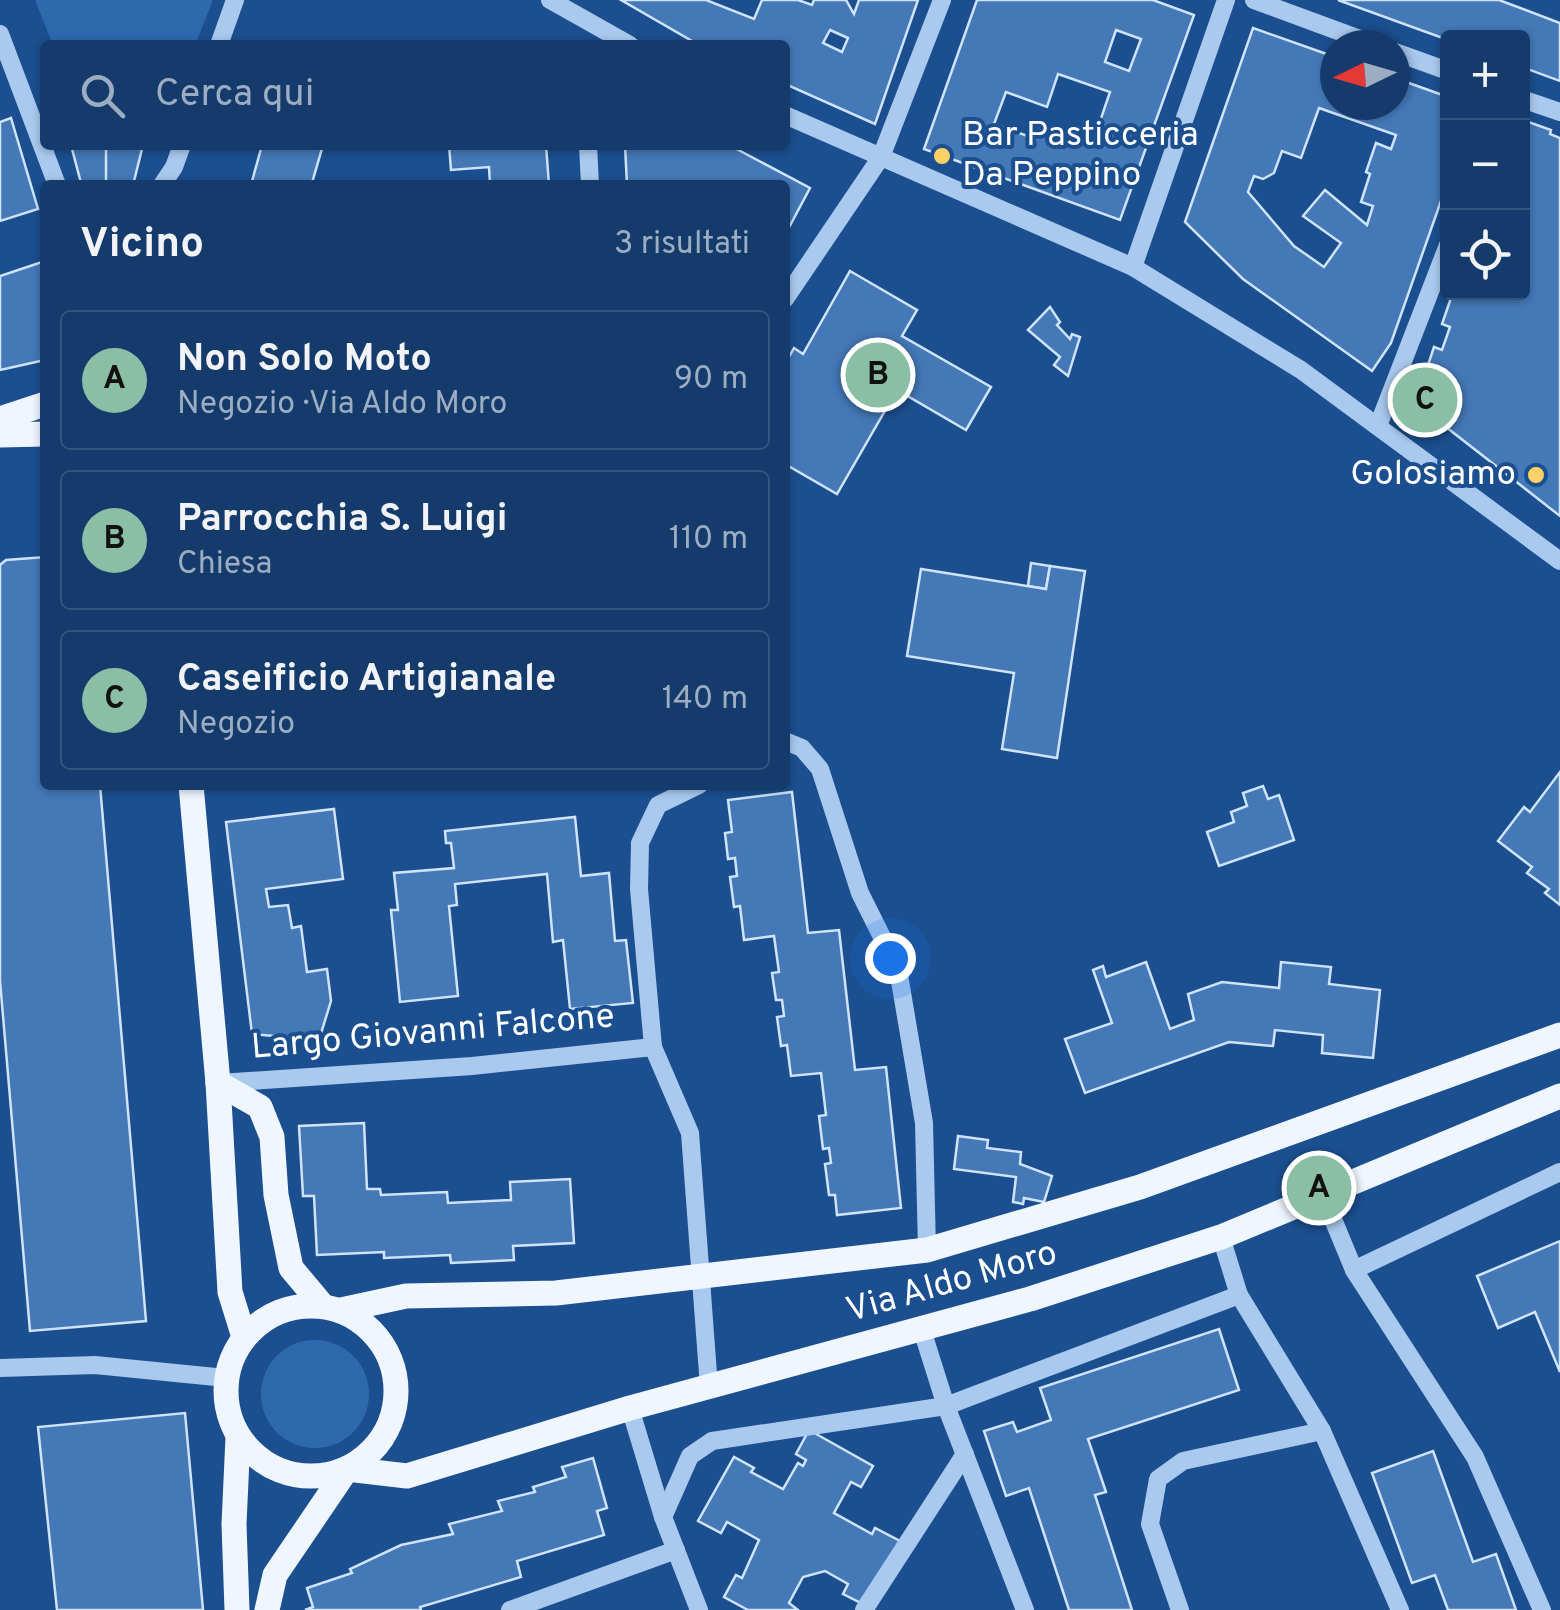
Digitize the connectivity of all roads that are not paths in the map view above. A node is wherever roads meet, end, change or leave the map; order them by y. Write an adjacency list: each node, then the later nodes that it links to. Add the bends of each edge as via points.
1 (235, 0): 9 (street)
2 (550, 0): 8 (street)
3 (942, 0): 19 (street)
4 (1226, 0): 23 (street)
5 (1254, 0): 6 (street)
6 (1335, 30)
7 (0, 34): 15 (street)
8 (591, 36)
9 (220, 40)
10 (1410, 57): 11 (street)
11 (1440, 68)
12 (1530, 102): 13 (street)
13 (1560, 112)
14 (790, 117): 19 (street)
15 (40, 140)
16 (44, 150): 21 (street)
17 (181, 150): 20 (street)
18 (588, 150): 22 (street)
19 (880, 157): 23 (street); 25 (street)
20 (174, 176)
21 (55, 180)
22 (590, 180)
23 (1133, 266): 28 (street)
24 (1440, 266): 28 (street)
25 (790, 292)
26 (40, 406): 27 (main road)
27 (0, 418)
28 (1378, 426): 31 (street)
29 (40, 434): 30 (main road)
30 (0, 435)
31 (1560, 561)
32 (790, 743): 42 (street, via 820,769 860,893 898,969 924,1123)
33 (190, 790): 37 (main road)
34 (689, 790): 36 (street, via 658,805 640,842)
35 (1560, 1035): 42 (main road, Via Aldo Moro, via 1140,1187)
36 (653, 1047): 37 (street, Largo Giovanni Falcone); 44 (street, via 690,1133)
37 (218, 1083): 46 (main road, via 260,1107 272,1137 291,1268); 48 (main road, via 230,1292)
38 (1560, 1096): 40 (main road, Via Aldo Moro)
39 (1560, 1172): 43 (street)
40 (1323, 1195): 41 (main road, Via Aldo Moro); 43 (street)
41 (1220, 1237): 45 (street); 47 (main road, Via Aldo Moro)
42 (927, 1250): 44 (main road, Via Aldo Moro)
43 (1354, 1270): 68 (street, via 1475,1457)
44 (702, 1276): 46 (main road, Via Aldo Moro, via 556,1292 406,1296); 51 (street)
45 (1240, 1296): 52 (street); 54 (street)
46 (332, 1308): 48 (main road, via 292,1307); 57 (main road, via 366,1324 385,1346 395,1374 388,1430)
47 (922, 1330): 51 (main road, Via Aldo Moro); 52 (street)
48 (244, 1337): 50 (main road)
49 (0, 1368): 50 (street, via 95,1365)
50 (226, 1378): 55 (main road)
51 (709, 1387): 53 (main road, Via Aldo Moro)
52 (946, 1406): 56 (street); 58 (street, via 712,1441 690,1456)
53 (630, 1408): 57 (main road, Via Aldo Moro, via 406,1476); 58 (street)
54 (1322, 1431): 66 (street, via 1184,1461 1158,1479 1150,1524); 67 (street)
55 (238, 1436): 57 (main road, via 274,1469 311,1476); 60 (main road)
56 (966, 1454): 64 (street); 65 (street)
57 (347, 1469): 61 (main road, via 276,1575)
58 (663, 1517): 59 (street)
59 (676, 1550): 62 (street); 63 (street)
60 (237, 1610)
61 (266, 1610)
62 (510, 1610)
63 (700, 1610)
64 (864, 1610)
65 (1024, 1610)
66 (1180, 1610)
67 (1400, 1610)
68 (1542, 1610)

